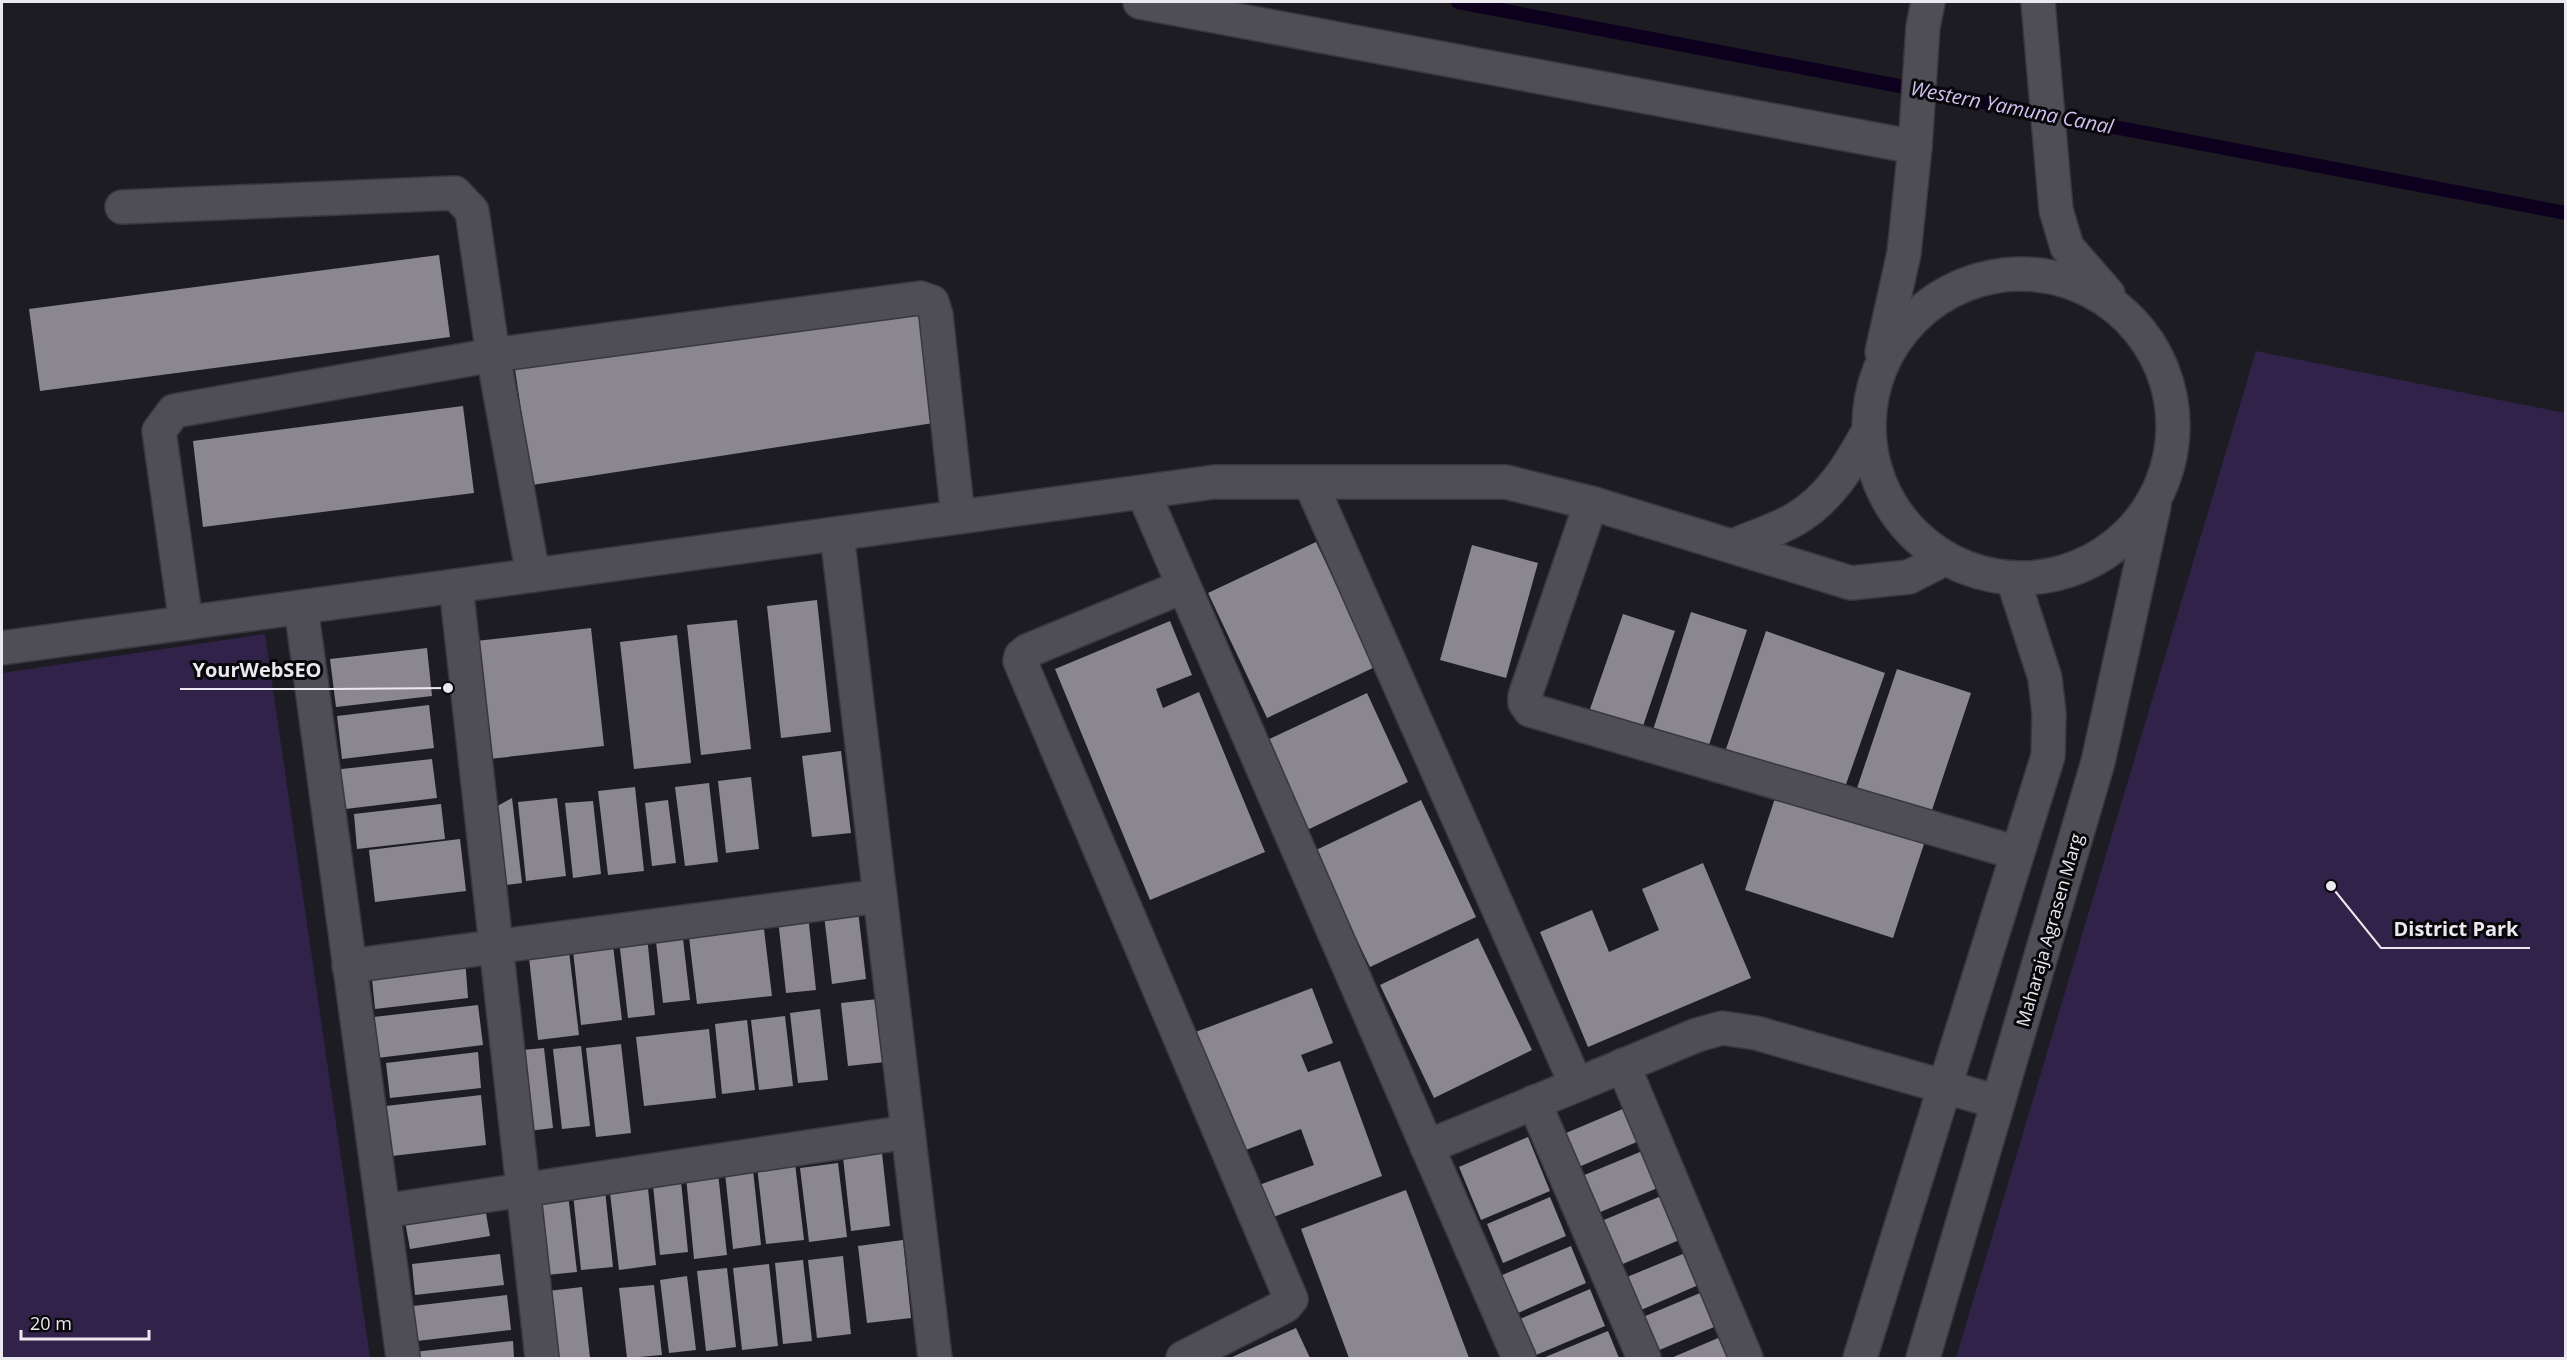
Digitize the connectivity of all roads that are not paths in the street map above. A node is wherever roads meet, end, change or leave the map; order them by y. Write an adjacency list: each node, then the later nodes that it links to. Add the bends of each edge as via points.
1 (1140, 2): 4 (street)
2 (2038, 2): 6 (street, via 2056,210 2067,247)
3 (1926, 14): 4 (street)
4 (1915, 147): 8 (street, via 1904,253)
5 (122, 207): 7 (street, via 455,193 472,211)
6 (2121, 309): 8 (street, via 2080,284 2033,273 1985,277 1941,296 1926,308 1904,327); 12 (street, via 2154,349 2171,396 2172,447)
7 (493, 355): 14 (street, via 920,298 932,302); 18 (street); 23 (street, via 174,411 159,431)
8 (1878, 369): 9 (street, via 1870,400)
9 (1868, 432): 16 (street, via 1846,473 1798,518); 17 (street, via 1879,482 1905,526)
10 (1310, 482): 11 (street, via 1214,482); 13 (street, via 1506,482); 30 (street)
11 (1143, 492): 14 (street); 21 (street)
12 (2156, 496): 19 (street, via 2131,531 2097,559 2057,575); 33 (street, Maharaja Agrasen Marg, via 2098,762)
13 (1591, 503): 16 (street); 25 (street, via 1524,696 1530,710)
14 (958, 518): 15 (street)
15 (837, 534): 18 (street); 26 (street)
16 (1732, 546): 17 (street, via 1851,583 1910,577)
17 (1944, 559): 19 (street, via 1978,573)
18 (533, 575): 20 (street)
19 (2013, 579): 25 (street, via 2045,678 2049,714 2048,756)
20 (456, 586): 22 (street); 27 (street)
21 (1182, 587): 35 (street); 41 (street, via 1027,651 1020,662 1291,1299 1285,1306)
22 (301, 607): 23 (street); 28 (street)
23 (186, 623): 24 (street)
24 (2, 648)
25 (2017, 853): 31 (street)
26 (880, 896): 27 (street); 34 (street)
27 (496, 946): 28 (street); 36 (street)
28 (350, 966): 37 (street)
29 (1623, 1065): 30 (street); 31 (street, via 1722,1028 1756,1033); 44 (street)
30 (1576, 1084): 32 (street)
31 (1945, 1085): 33 (street); 45 (street)
32 (1534, 1102): 35 (street); 43 (street)
33 (1998, 1102): 46 (street, Maharaja Agrasen Marg)
34 (909, 1132): 36 (street); 40 (street)
35 (1427, 1147): 42 (street)
36 (523, 1191): 37 (street); 39 (street)
37 (383, 1211): 38 (street)
38 (403, 1359)
39 (542, 1359)
40 (935, 1359)
41 (1183, 1359)
42 (1519, 1359)
43 (1644, 1359)
44 (1746, 1359)
45 (1860, 1359)
46 (1923, 1359)

